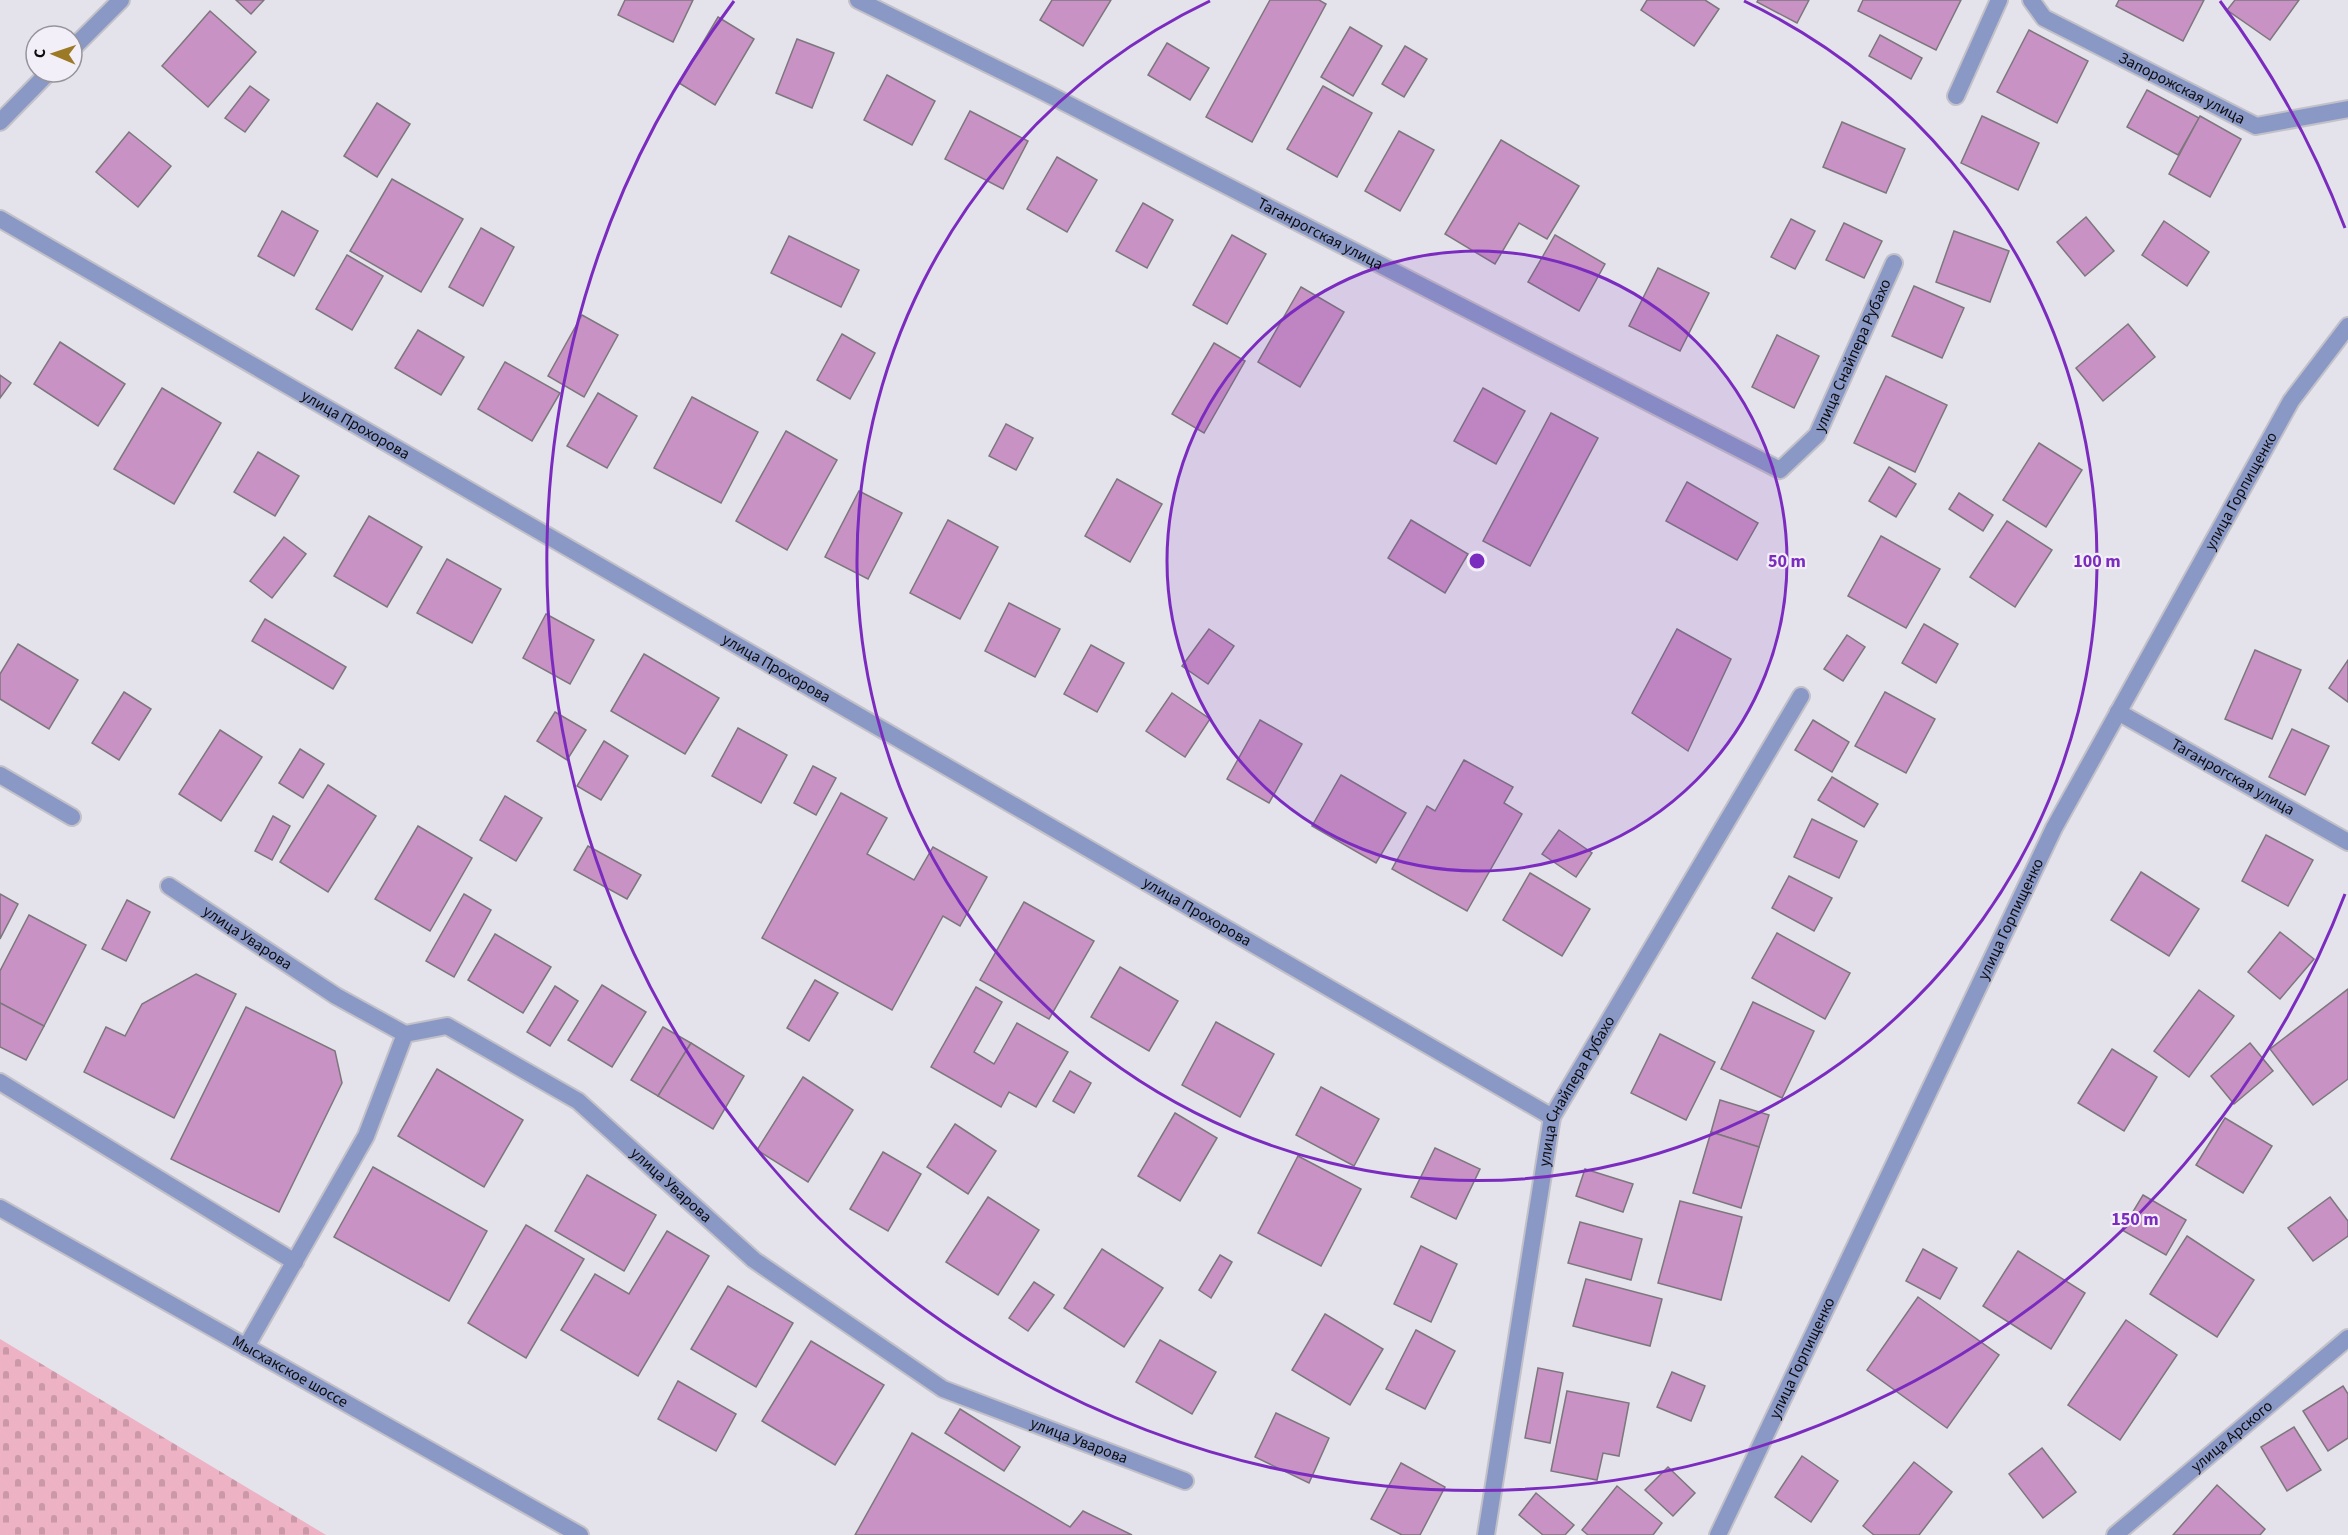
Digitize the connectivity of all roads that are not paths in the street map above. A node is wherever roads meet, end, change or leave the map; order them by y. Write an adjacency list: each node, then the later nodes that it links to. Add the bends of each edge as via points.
1 (121, 0): 5 (street)
2 (858, 0): 13 (street, Таганрогская улица)
3 (1999, 0): 7 (street)
4 (2031, 0): 8 (street, Запорожская улица, via 2044,18 2256,126)
5 (84, 37)
6 (37, 84): 9 (street)
7 (1956, 96)
8 (2348, 109)
9 (0, 122)
10 (0, 219): 22 (street, улица Прохорова)
11 (1894, 263): 13 (street, улица Снайпера Рубахо, via 1817,435)
12 (2348, 326): 15 (street, улица Горпищенко, via 2291,401)
13 (1780, 470)
14 (1801, 696): 22 (street, улица Снайпера Рубахо)
15 (2118, 712): 18 (street, Таганрогская улица); 30 (street, улица Горпищенко, via 2054,828)
16 (0, 775): 17 (street)
17 (72, 817)
18 (2348, 842)
19 (169, 886): 20 (street, улица Уварова, via 336,996)
20 (405, 1034): 24 (street, via 366,1136); 27 (street, улица Уварова, via 447,1026 578,1101 754,1260 943,1389)
21 (0, 1082): 24 (street)
22 (1552, 1117): 29 (street, улица Снайпера Рубахо)
23 (0, 1208): 26 (street, Мысхакское шоссе)
24 (295, 1262): 26 (street)
25 (2348, 1338): 31 (street, улица Арского)
26 (246, 1347): 28 (street, Мысхакское шоссе)
27 (1185, 1481)
28 (580, 1535)
29 (1486, 1535)
30 (1718, 1535)
31 (2115, 1535)

